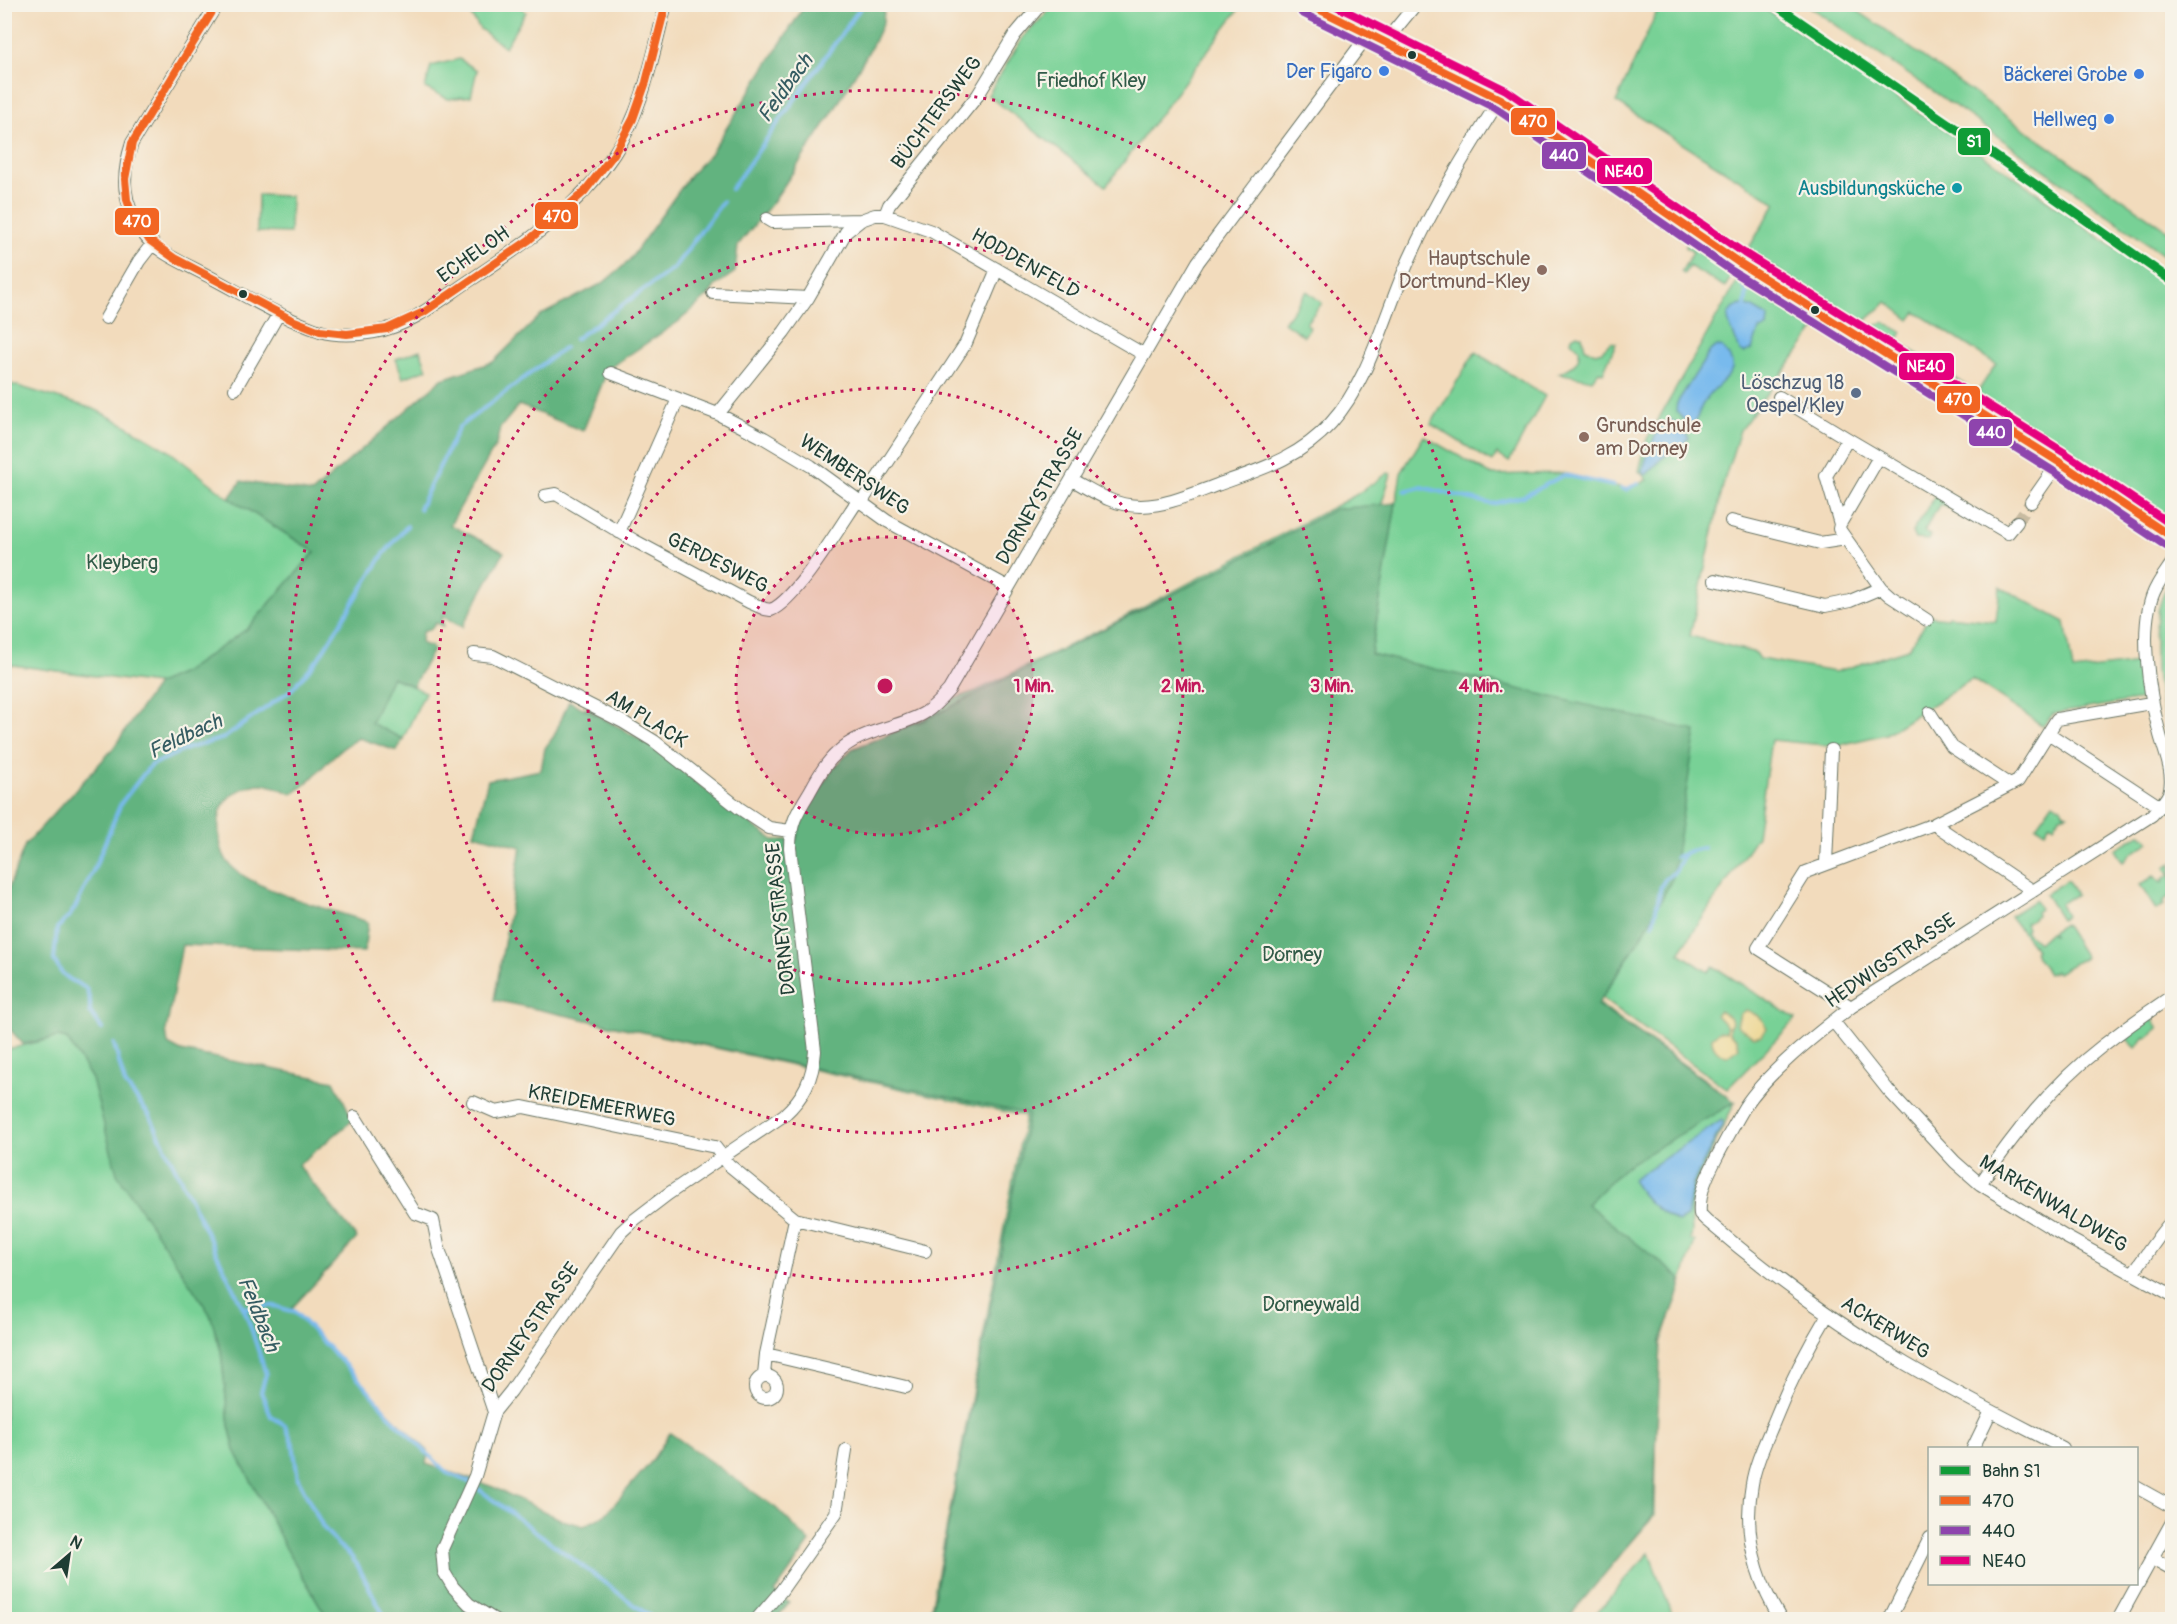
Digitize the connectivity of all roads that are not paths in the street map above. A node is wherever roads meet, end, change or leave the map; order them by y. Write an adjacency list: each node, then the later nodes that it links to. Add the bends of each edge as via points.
1 (217, 4): 12 (street, ECHELOH, via 128,154 127,200 143,234)
2 (666, 4): 16 (street, ECHELOH, via 639,100 624,136 595,180 572,204 498,262 410,321 375,332 345,334 323,332)
3 (1041, 4): 9 (street, BÜCHTERSWEG, via 1014,36 978,95)
4 (1307, 4): 6 (street)
5 (1416, 4): 7 (street)
6 (1368, 35): 7 (street); 18 (street, DORNEYSTRASSE, via 1216,235)
7 (1387, 43): 8 (street)
8 (1500, 99): 26 (street, via 1738,262); 27 (street, via 1427,222 1359,381 1316,438 1272,465 1153,506 1111,500)
9 (885, 215): 11 (street); 13 (street, HODDENFELD, via 931,231)
10 (767, 219): 11 (street)
11 (861, 220): 15 (street, via 846,232)
12 (153, 243): 16 (street, ECHELOH); 17 (street)
13 (997, 269): 18 (street, HODDENFELD); 29 (street, GERDESWEG, via 958,356)
14 (713, 293): 15 (street)
15 (808, 298): 23 (street)
16 (279, 313): 20 (street)
17 (106, 318)
18 (1143, 354): 27 (street, DORNEYSTRASSE)
19 (611, 373): 22 (street, WEMBERSWEG)
20 (235, 390)
21 (1779, 396): 24 (street)
22 (678, 399): 23 (street, WEMBERSWEG); 34 (street)
23 (718, 414): 29 (street, WEMBERSWEG, via 811,466)
24 (1848, 439): 25 (street); 33 (street, via 1826,476)
25 (1879, 457): 32 (street, via 2008,533); 33 (street)
26 (2059, 462): 30 (street); 35 (street)
27 (1072, 480): 39 (street, DORNEYSTRASSE)
28 (545, 496): 34 (street, GERDESWEG, via 556,494)
29 (860, 501): 34 (street, GERDESWEG, via 811,569 771,610); 39 (street, WEMBERSWEG, via 886,521)
30 (2031, 502)
31 (1731, 521): 36 (street, via 1820,543)
32 (2017, 522)
33 (1840, 524): 36 (street)
34 (619, 532)
35 (2172, 537)
36 (1846, 539): 40 (street)
37 (2172, 563): 43 (street, HEDWIGSTRASSE, via 2156,587 2146,635)
38 (1715, 580): 40 (street, via 1825,606)
39 (1008, 587): 51 (street, DORNEYSTRASSE, via 938,703 837,752 796,814)
40 (1881, 588): 41 (street)
41 (1927, 620)
42 (474, 654): 51 (street, AM PLACK, via 493,656 623,722 769,828)
43 (2151, 703): 45 (street, via 2057,719); 48 (street, HEDWIGSTRASSE, via 2171,774)
44 (1930, 713): 47 (street, via 1952,747)
45 (2048, 734): 47 (street, via 2018,781); 49 (street)
46 (1832, 750): 52 (street)
47 (2010, 785): 50 (street)
48 (2171, 794): 49 (street, HEDWIGSTRASSE)
49 (2159, 806): 53 (street, HEDWIGSTRASSE, via 2152,815)
50 (1934, 824): 52 (street); 53 (street)
51 (790, 831): 59 (street, DORNEYSTRASSE, via 815,1051 813,1073 794,1107)
52 (1826, 863): 55 (street, via 1806,872 1758,948)
53 (2033, 891): 55 (street, HEDWIGSTRASSE)
54 (2172, 996): 60 (street, via 2100,1048 2053,1092 2006,1146)
55 (1851, 1007): 56 (street, HEDWIGSTRASSE)
56 (1833, 1021): 60 (street, MARKENWALDWEG, via 1888,1090); 61 (street, HEDWIGSTRASSE, via 1787,1061 1744,1107 1707,1176 1700,1203)
57 (473, 1102): 59 (street, KREIDEMEERWEG, via 496,1112 523,1107 715,1147)
58 (355, 1117): 72 (street, via 415,1213 433,1220 439,1250)
59 (722, 1156): 62 (street, KREIDEMEERWEG); 72 (street, DORNEYSTRASSE, via 621,1232)
60 (1980, 1184): 65 (street, MARKENWALDWEG)
61 (1702, 1216): 67 (street, ACKERWEG)
62 (795, 1219): 64 (street); 68 (street)
63 (2172, 1220): 65 (street)
64 (924, 1251)
65 (2133, 1273): 66 (street, MARKENWALDWEG)
66 (2172, 1295)
67 (1828, 1314): 71 (street, ACKERWEG, via 1905,1364); 86 (street, via 1784,1397 1752,1483 1749,1518 1754,1560)
68 (766, 1354): 69 (street); 70 (street)
69 (764, 1375)
70 (906, 1387)
71 (1991, 1411): 73 (street); 74 (street, ACKERWEG)
72 (494, 1412): 84 (street, DORNEYSTRASSE, via 472,1481 442,1549 444,1572 453,1587 469,1604)
73 (1974, 1447)
74 (2059, 1447)
75 (846, 1450): 85 (street, via 836,1513)
76 (2138, 1488): 77 (street)
77 (2172, 1507)
78 (2172, 1522): 80 (street)
79 (1928, 1540): 87 (street)
80 (2152, 1558): 81 (street); 82 (street)
81 (2172, 1569)
82 (2138, 1584)
83 (2137, 1585): 88 (street)
84 (495, 1620)
85 (756, 1620)
86 (1781, 1620)
87 (1889, 1620)
88 (2118, 1620)

